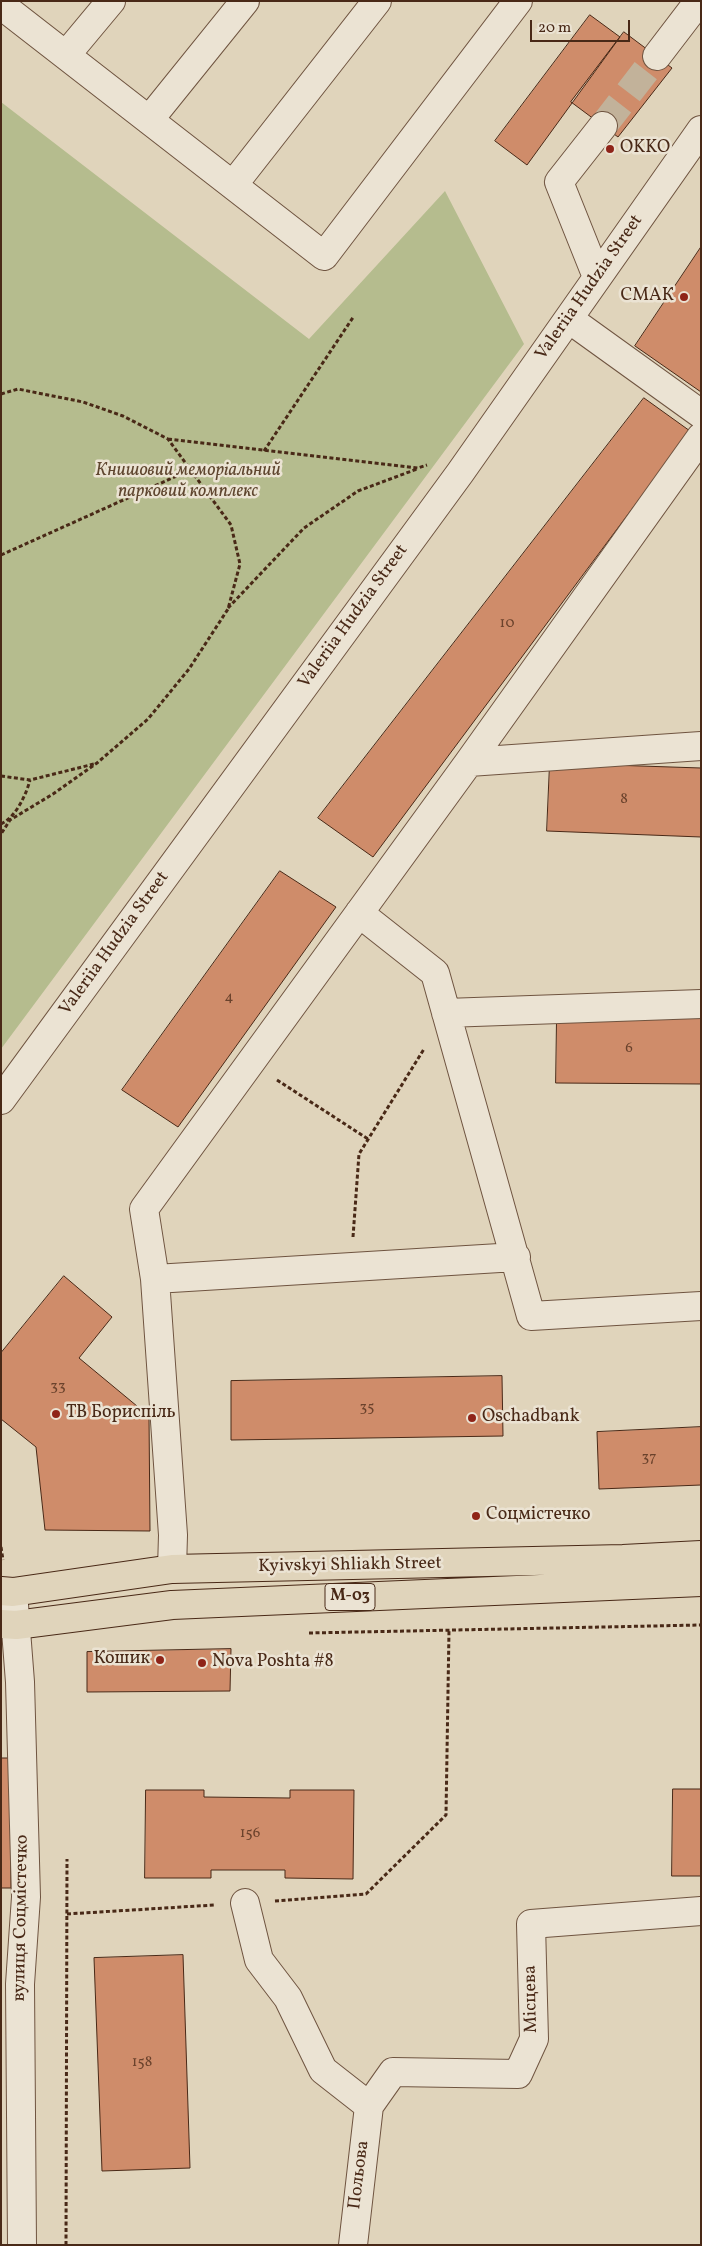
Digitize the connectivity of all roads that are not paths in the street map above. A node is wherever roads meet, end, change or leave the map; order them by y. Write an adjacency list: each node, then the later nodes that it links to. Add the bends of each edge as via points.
1 (110, 1): 7 (street)
2 (245, 1): 9 (street)
3 (377, 1): 12 (street)
4 (518, 1): 12 (street, via 324,256)
5 (699, 1): 8 (street)
6 (1, 5): 7 (street)
7 (66, 55): 9 (street)
8 (657, 56)
9 (149, 120): 12 (street)
10 (603, 126): 13 (street, via 558,182)
11 (701, 130): 13 (street, Valeriia Hudzia Street)
12 (233, 185)
13 (597, 277): 14 (street, Valeriia Hudzia Street)
14 (569, 319): 15 (street); 22 (street, Valeriia Hudzia Street)
15 (701, 414)
16 (701, 437): 18 (street)
17 (701, 746): 18 (street)
18 (469, 762): 19 (street)
19 (359, 913): 21 (street, via 435,973); 24 (street, via 144,1209)
20 (701, 1004): 21 (street)
21 (446, 1013): 23 (street)
22 (1, 1100)
23 (516, 1257): 24 (street); 25 (street, via 532,1316)
24 (155, 1279): 27 (street, via 173,1535)
25 (701, 1306)
26 (701, 1555): 27 (highway, Kyivskyi Shliakh Street / М-03)
27 (172, 1569): 29 (highway, Kyivskyi Shliakh Street / М-03)
28 (701, 1582): 30 (highway, Kyivskyi Shliakh Street / М-03, via 172,1605)
29 (7, 1592): 30 (street, вулиця Соцмістечко)
30 (9, 1625): 33 (street, вулиця Соцмістечко, via 26,1897)
31 (245, 1902): 34 (street, via 259,1960 288,1998 322,2070)
32 (701, 1912): 34 (street, Місцева, via 531,1924 534,2039 518,2074 393,2072)
33 (11, 1984): 35 (street, вулиця Соцмістечко)
34 (369, 2106): 36 (street, Польова)
35 (22, 2245)
36 (353, 2245)

